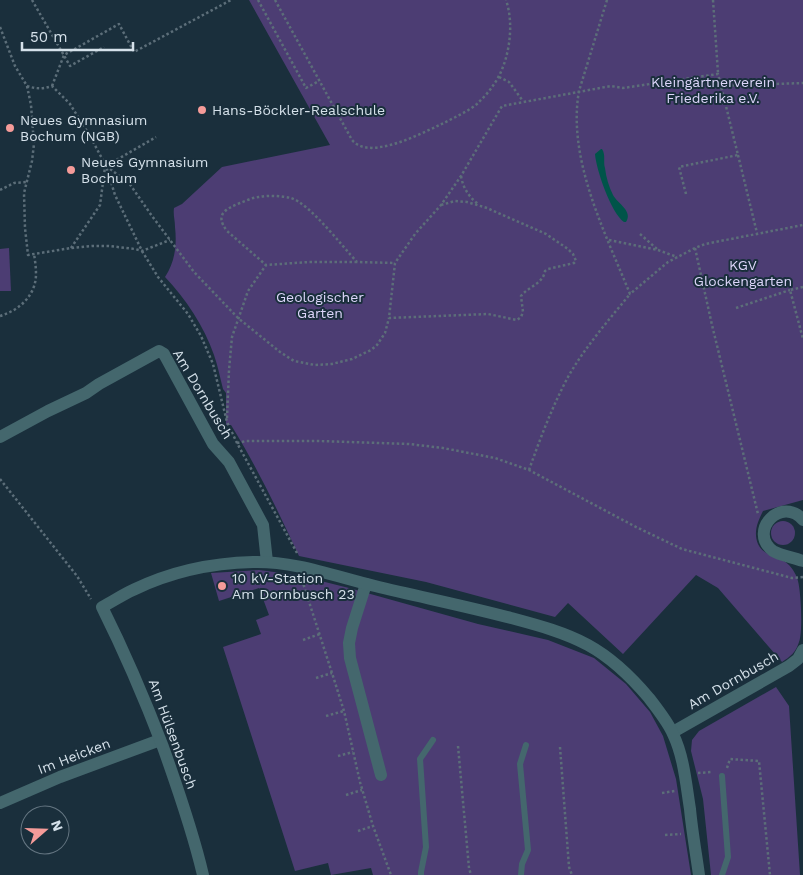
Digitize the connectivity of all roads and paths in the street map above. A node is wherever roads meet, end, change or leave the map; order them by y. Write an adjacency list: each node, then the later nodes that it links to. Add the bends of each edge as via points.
1 (32, 0): 10 (path)
2 (231, 0): 10 (path, via 134,52 119,24)
3 (258, 0): 13 (path, via 306,88)
4 (275, 0): 13 (path)
5 (506, 0): 12 (path, via 510,40)
6 (607, 0): 18 (path)
7 (713, 0): 11 (path)
8 (0, 27): 15 (path, via 15,66)
9 (104, 47): 10 (path, via 70,66)
10 (64, 55): 16 (path)
11 (718, 74): 17 (path); 18 (path)
12 (499, 77): 13 (path, via 477,104 465,112 404,141 367,148 356,145 352,140); 19 (path, via 509,82)
13 (320, 81)
14 (803, 83): 17 (path)
15 (27, 86): 16 (path, via 36,89); 24 (path, via 34,144)
16 (52, 86): 22 (path, via 70,104)
17 (721, 86): 21 (path)
18 (579, 91): 19 (path); 33 (path, via 576,106 580,156)
19 (523, 101): 23 (path, via 502,106)
20 (156, 137): 22 (path)
21 (738, 155): 26 (path, via 679,167); 30 (path)
22 (106, 166): 32 (path, via 129,183); 34 (path, via 100,206); 37 (path, via 115,194)
23 (461, 176): 27 (path); 28 (path, via 470,198)
24 (26, 182): 25 (path, via 14,183); 38 (path, via 28,255)
25 (0, 190)
26 (686, 194)
27 (441, 205): 28 (path, via 455,201); 41 (path)
28 (479, 205): 49 (path, via 546,234 568,249 576,261 545,270 544,277 521,296 522,312 517,320 488,314)
29 (803, 225): 30 (path)
30 (757, 233): 35 (path)
31 (640, 234): 36 (path)
32 (170, 240): 37 (path); 48 (path, via 194,272)
33 (609, 240): 36 (path); 45 (path)
34 (71, 248): 37 (path, via 110,246); 38 (path)
35 (695, 248): 39 (path); 57 (path, via 758,513)
36 (658, 250): 39 (path)
37 (142, 251): 51 (path, via 201,336 213,364)
38 (34, 254): 47 (path, via 36,273 32,293 14,311)
39 (677, 257): 45 (path)
40 (356, 262): 41 (path); 42 (path); 42 (path, via 304,204 287,197 258,197 227,209 221,220 227,231)
41 (395, 263): 49 (path)
42 (266, 265): 48 (path, via 248,291)
43 (803, 287): 44 (path)
44 (790, 290): 46 (path); 50 (path)
45 (630, 294): 54 (path, via 568,378)
46 (736, 308)
47 (0, 316)
48 (238, 318): 49 (path, via 294,361 315,365 352,359 371,350 385,333); 51 (path, via 232,336)
49 (389, 318)
50 (803, 339)
51 (227, 422): 53 (path)
52 (0, 437): 59 (street, Am Dornbusch, via 159,351 164,354 213,444 229,462 263,525)
53 (237, 443): 54 (path, via 409,444 495,458); 60 (path, via 297,554)
54 (529, 470): 61 (path, via 682,549 792,578)
55 (0, 479): 63 (path, via 77,576 90,598)
56 (803, 520): 57 (street, via 791,511 774,515)
57 (767, 522): 58 (street, via 763,532 765,543 774,552)
58 (803, 560)
59 (267, 562): 60 (street); 63 (street, via 228,563 184,570 132,590)
60 (297, 566): 62 (street); 64 (path)
61 (803, 577)
62 (366, 584): 71 (street, via 549,628 588,644 650,698); 82 (street, via 349,643 350,658)
63 (102, 607): 72 (street, Am Hülsenbusch, via 137,680)
64 (320, 634): 65 (path); 67 (path)
65 (303, 640)
66 (803, 650): 71 (street, Am Dornbusch, via 789,666)
67 (332, 673): 68 (path); 69 (path)
68 (316, 678)
69 (344, 711): 70 (path); 77 (path)
70 (326, 716)
71 (673, 732): 80 (street)
72 (160, 740): 85 (street, Im Heicken); 88 (street, Am Hülsenbusch)
73 (433, 740): 90 (lane, via 420,758 426,848)
74 (526, 745): 92 (lane, via 520,764 528,850)
75 (458, 746): 91 (path)
76 (560, 747): 93 (path)
77 (354, 752): 78 (path); 83 (path)
78 (338, 756)
79 (731, 771): 96 (path, via 725,772 730,759 759,761)
80 (685, 774): 81 (path); 94 (street)
81 (719, 774): 95 (lane, via 728,857)
82 (381, 775)
83 (362, 790): 84 (path); 86 (path)
84 (346, 795)
85 (0, 803)
86 (373, 826): 87 (path); 89 (path)
87 (358, 831)
88 (203, 875)
89 (391, 875)
90 (421, 875)
91 (471, 875)
92 (521, 875)
93 (572, 875)
94 (699, 875)
95 (722, 875)
96 (770, 875)

